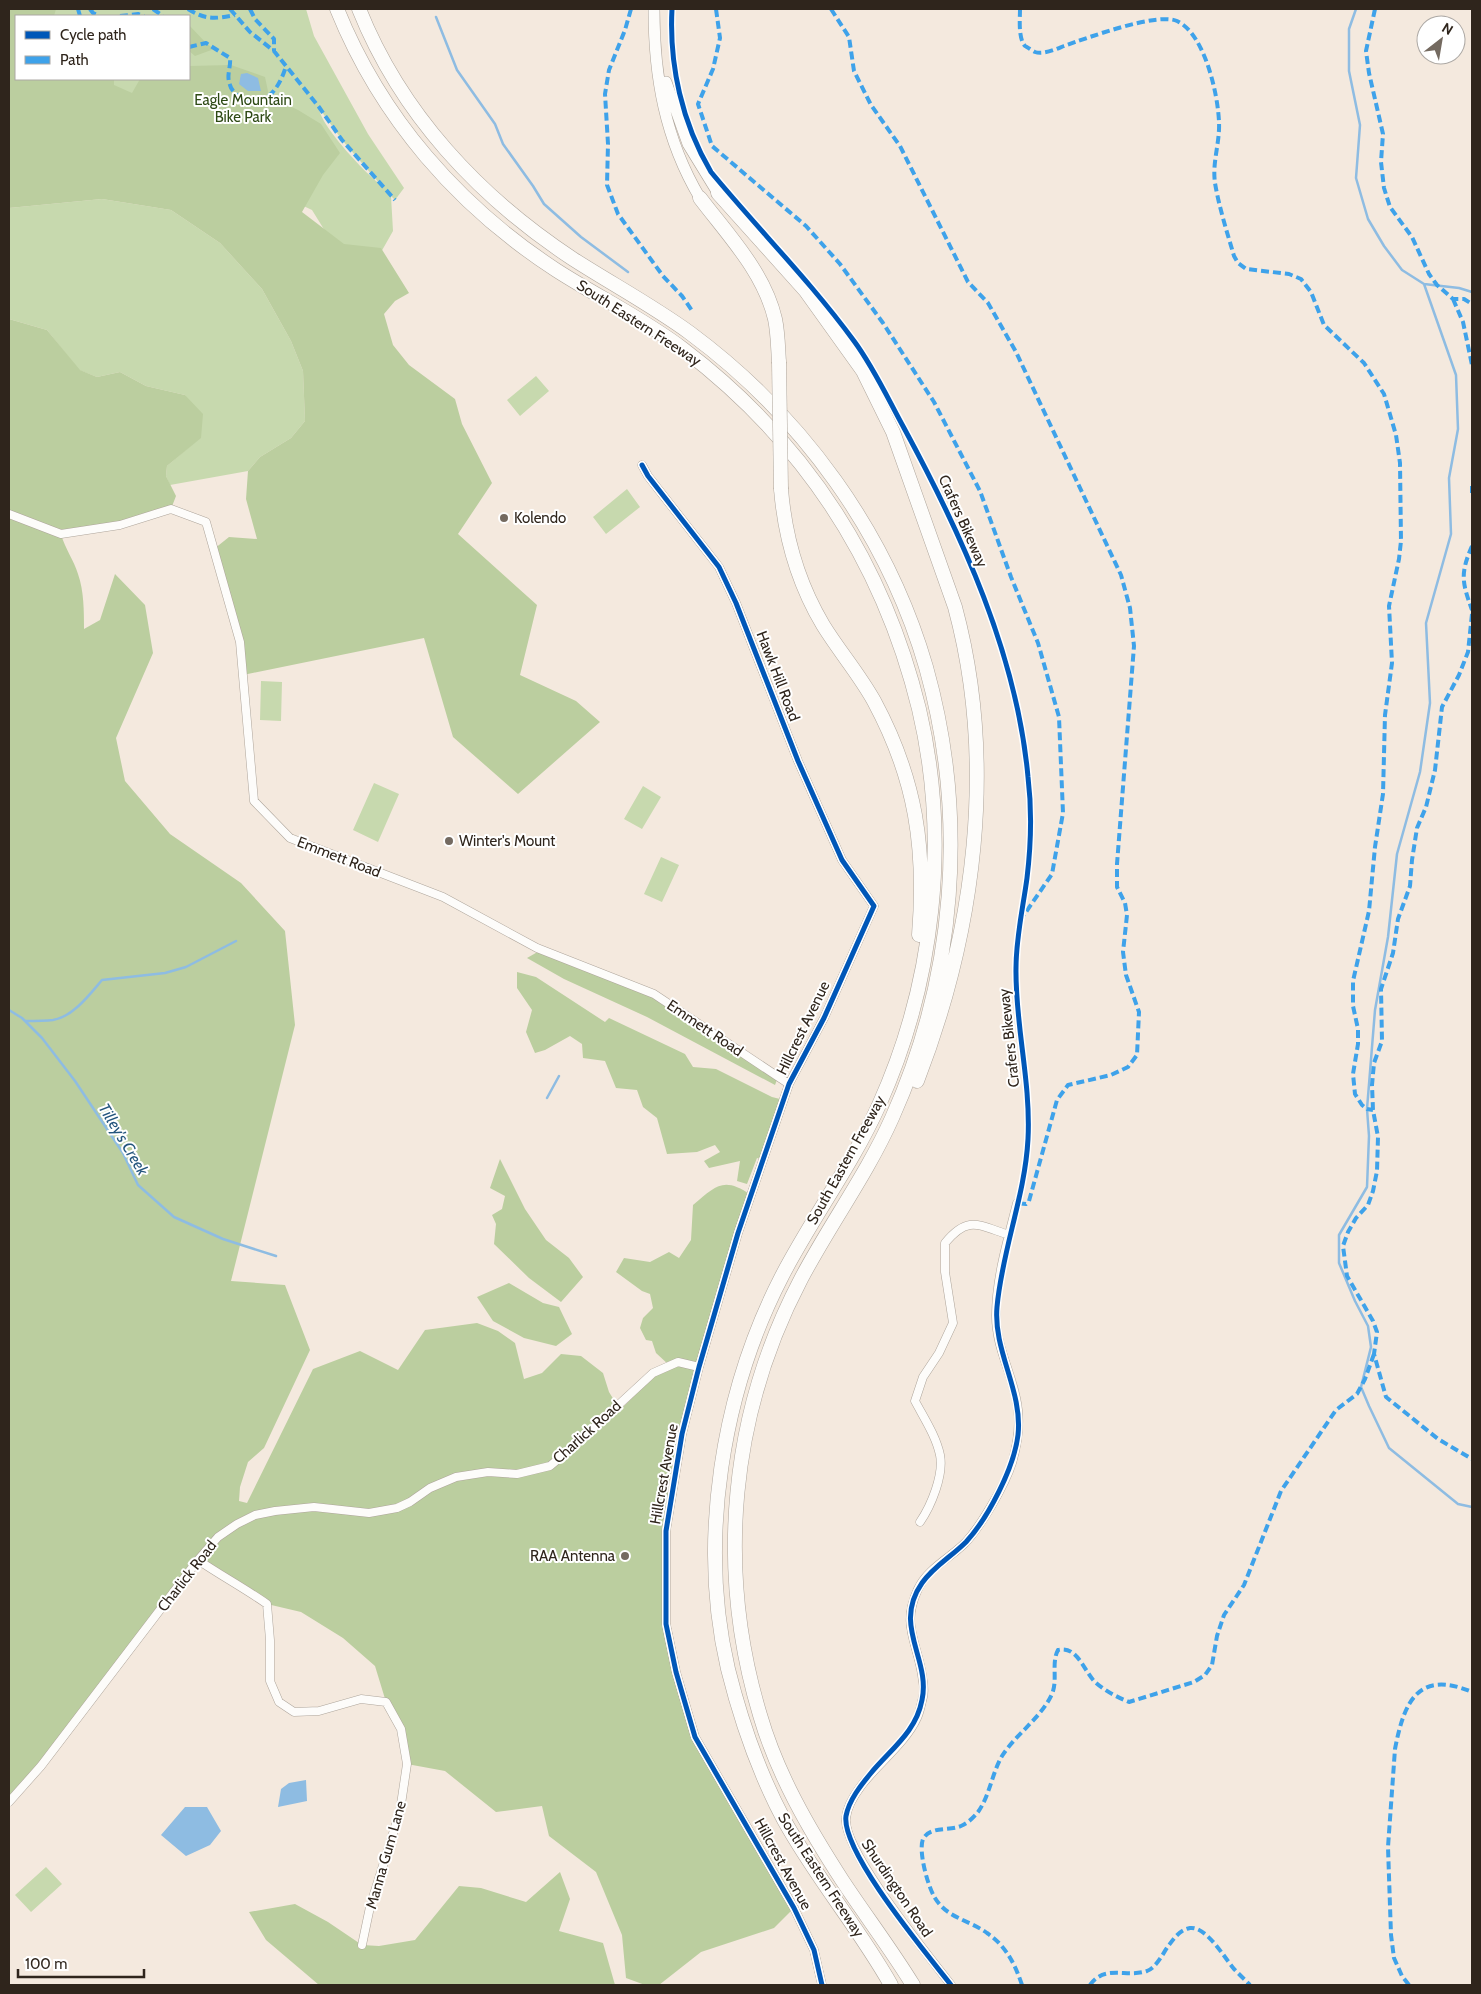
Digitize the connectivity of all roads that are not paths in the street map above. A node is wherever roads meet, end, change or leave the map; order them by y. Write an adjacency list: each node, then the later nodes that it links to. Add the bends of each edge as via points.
1 (337, 9): 10 (highway, South Eastern Freeway, via 366,70 390,109 446,181 512,240 656,330 747,403 808,470 856,545 894,626 920,713 929,766 934,846 932,892 928,936)
2 (359, 9): 14 (highway, South Eastern Freeway, via 386,67 410,105 468,174 538,234 688,332 730,365 790,422 844,492 867,530 888,569 921,653 937,711 950,818 950,904 943,949 923,1035 891,1120)
3 (654, 9): 6 (main road, via 656,65 666,119 676,152)
4 (659, 9): 5 (main road, via 660,40 669,94 688,144)
5 (718, 193): 14 (highway, via 805,290 847,346 881,405 955,607 972,696 976,785 973,854 960,938 945,1003 918,1080 877,1165)
6 (700, 198): 10 (highway, bridge, via 756,273 775,319 781,489 795,567 823,626 873,699 894,740 903,768 918,828 922,893)
7 (642, 465): 9 (street, Hawk Hill Road, via 719,567 798,762 842,860)
8 (9, 514): 11 (street, Emmett Road, via 61,534 120,525 171,508 206,522 240,642 254,802 290,838 443,897 537,948 654,994)
9 (874, 906): 11 (street, Hillcrest Avenue, via 824,1018)
10 (909, 1026): 22 (highway, South Eastern Freeway, via 878,1107 764,1311 748,1353 726,1439 716,1530 716,1575 727,1665 764,1780 808,1859)
11 (789, 1084): 15 (street, Hillcrest Avenue, via 738,1233)
12 (1017, 1203): 13 (street, Shurdington Road)
13 (1009, 1235): 16 (street, via 973,1224 957,1229 945,1243 953,1323 923,1377 915,1401 940,1456 937,1488); 25 (street, Shurdington Road, via 996,1316 998,1341 1018,1409 1018,1434 1011,1465 985,1518 965,1543 936,1566 918,1587 911,1610 910,1632 924,1693 918,1718 854,1794 845,1818 851,1842 866,1869)
14 (801, 1279): 19 (highway, South Eastern Freeway, via 764,1363 742,1449 736,1496 735,1588 749,1677 778,1764 820,1846)
15 (699, 1367): 17 (street, Charlick Road, via 678,1362 653,1373 550,1466 517,1474 488,1472 456,1477 397,1508 368,1512 314,1507 255,1515 218,1537); 21 (street, Hillcrest Avenue, via 682,1434 666,1531 667,1632 695,1738 794,1908 814,1950)
16 (920, 1522)
17 (198, 1560): 18 (street, Charlick Road, via 41,1766); 20 (street, Manna Gum Lane, via 266,1604 270,1681 279,1702 294,1712 319,1711 362,1698 386,1702 401,1729 407,1764 400,1811 370,1907)
18 (9, 1802)
19 (872, 1922): 23 (highway, South Eastern Freeway); 24 (highway)
20 (362, 1945)
21 (822, 1985)
22 (890, 1985)
23 (913, 1985)
24 (923, 1985)
25 (951, 1985)

